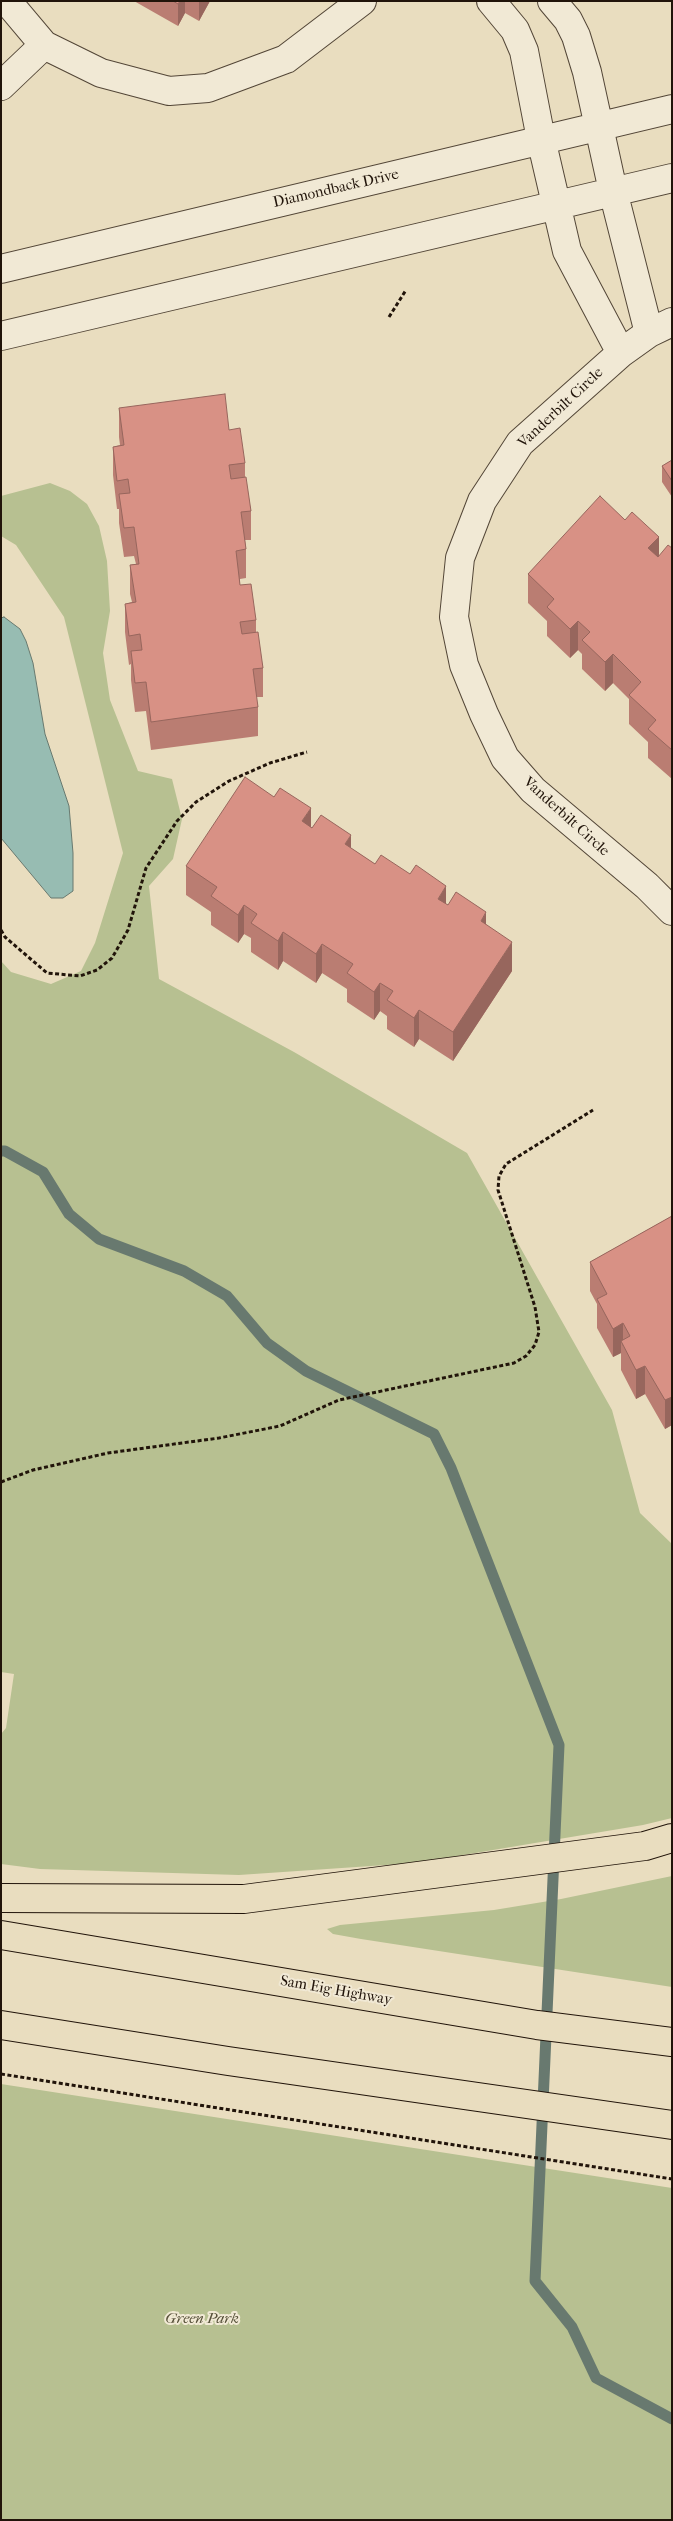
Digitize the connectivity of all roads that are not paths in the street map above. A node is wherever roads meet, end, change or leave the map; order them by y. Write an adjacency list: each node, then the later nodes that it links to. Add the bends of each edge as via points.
1 (7, 1): 5 (street)
2 (362, 1): 5 (street, via 286,59 208,88 169,91 101,73)
3 (491, 1): 9 (street, via 515,30 524,51)
4 (552, 1): 8 (street, Vanderbilt Circle, via 576,36)
5 (44, 45): 6 (street)
6 (1, 86)
7 (672, 109): 8 (street, Diamondback Drive)
8 (599, 126): 9 (street, Diamondback Drive); 11 (street, Vanderbilt Circle)
9 (541, 139): 12 (street); 13 (street, Diamondback Drive)
10 (672, 178): 11 (street)
11 (612, 192): 12 (street); 14 (street, Vanderbilt Circle)
12 (556, 205): 15 (street); 16 (street, via 567,251)
13 (1, 269)
14 (661, 327): 16 (street, Vanderbilt Circle)
15 (1, 336)
16 (620, 353): 17 (street, Vanderbilt Circle, via 520,443 482,501 460,558 454,617 464,665 505,758 533,790)
17 (672, 910)
18 (672, 1838): 19 (main road, via 645,1846 244,1899)
19 (1, 1898)
20 (1, 1935): 22 (main road, Sam Eig Highway, via 548,2026)
21 (1, 2024): 23 (main road, via 228,2062)
22 (672, 2042)
23 (672, 2125)

